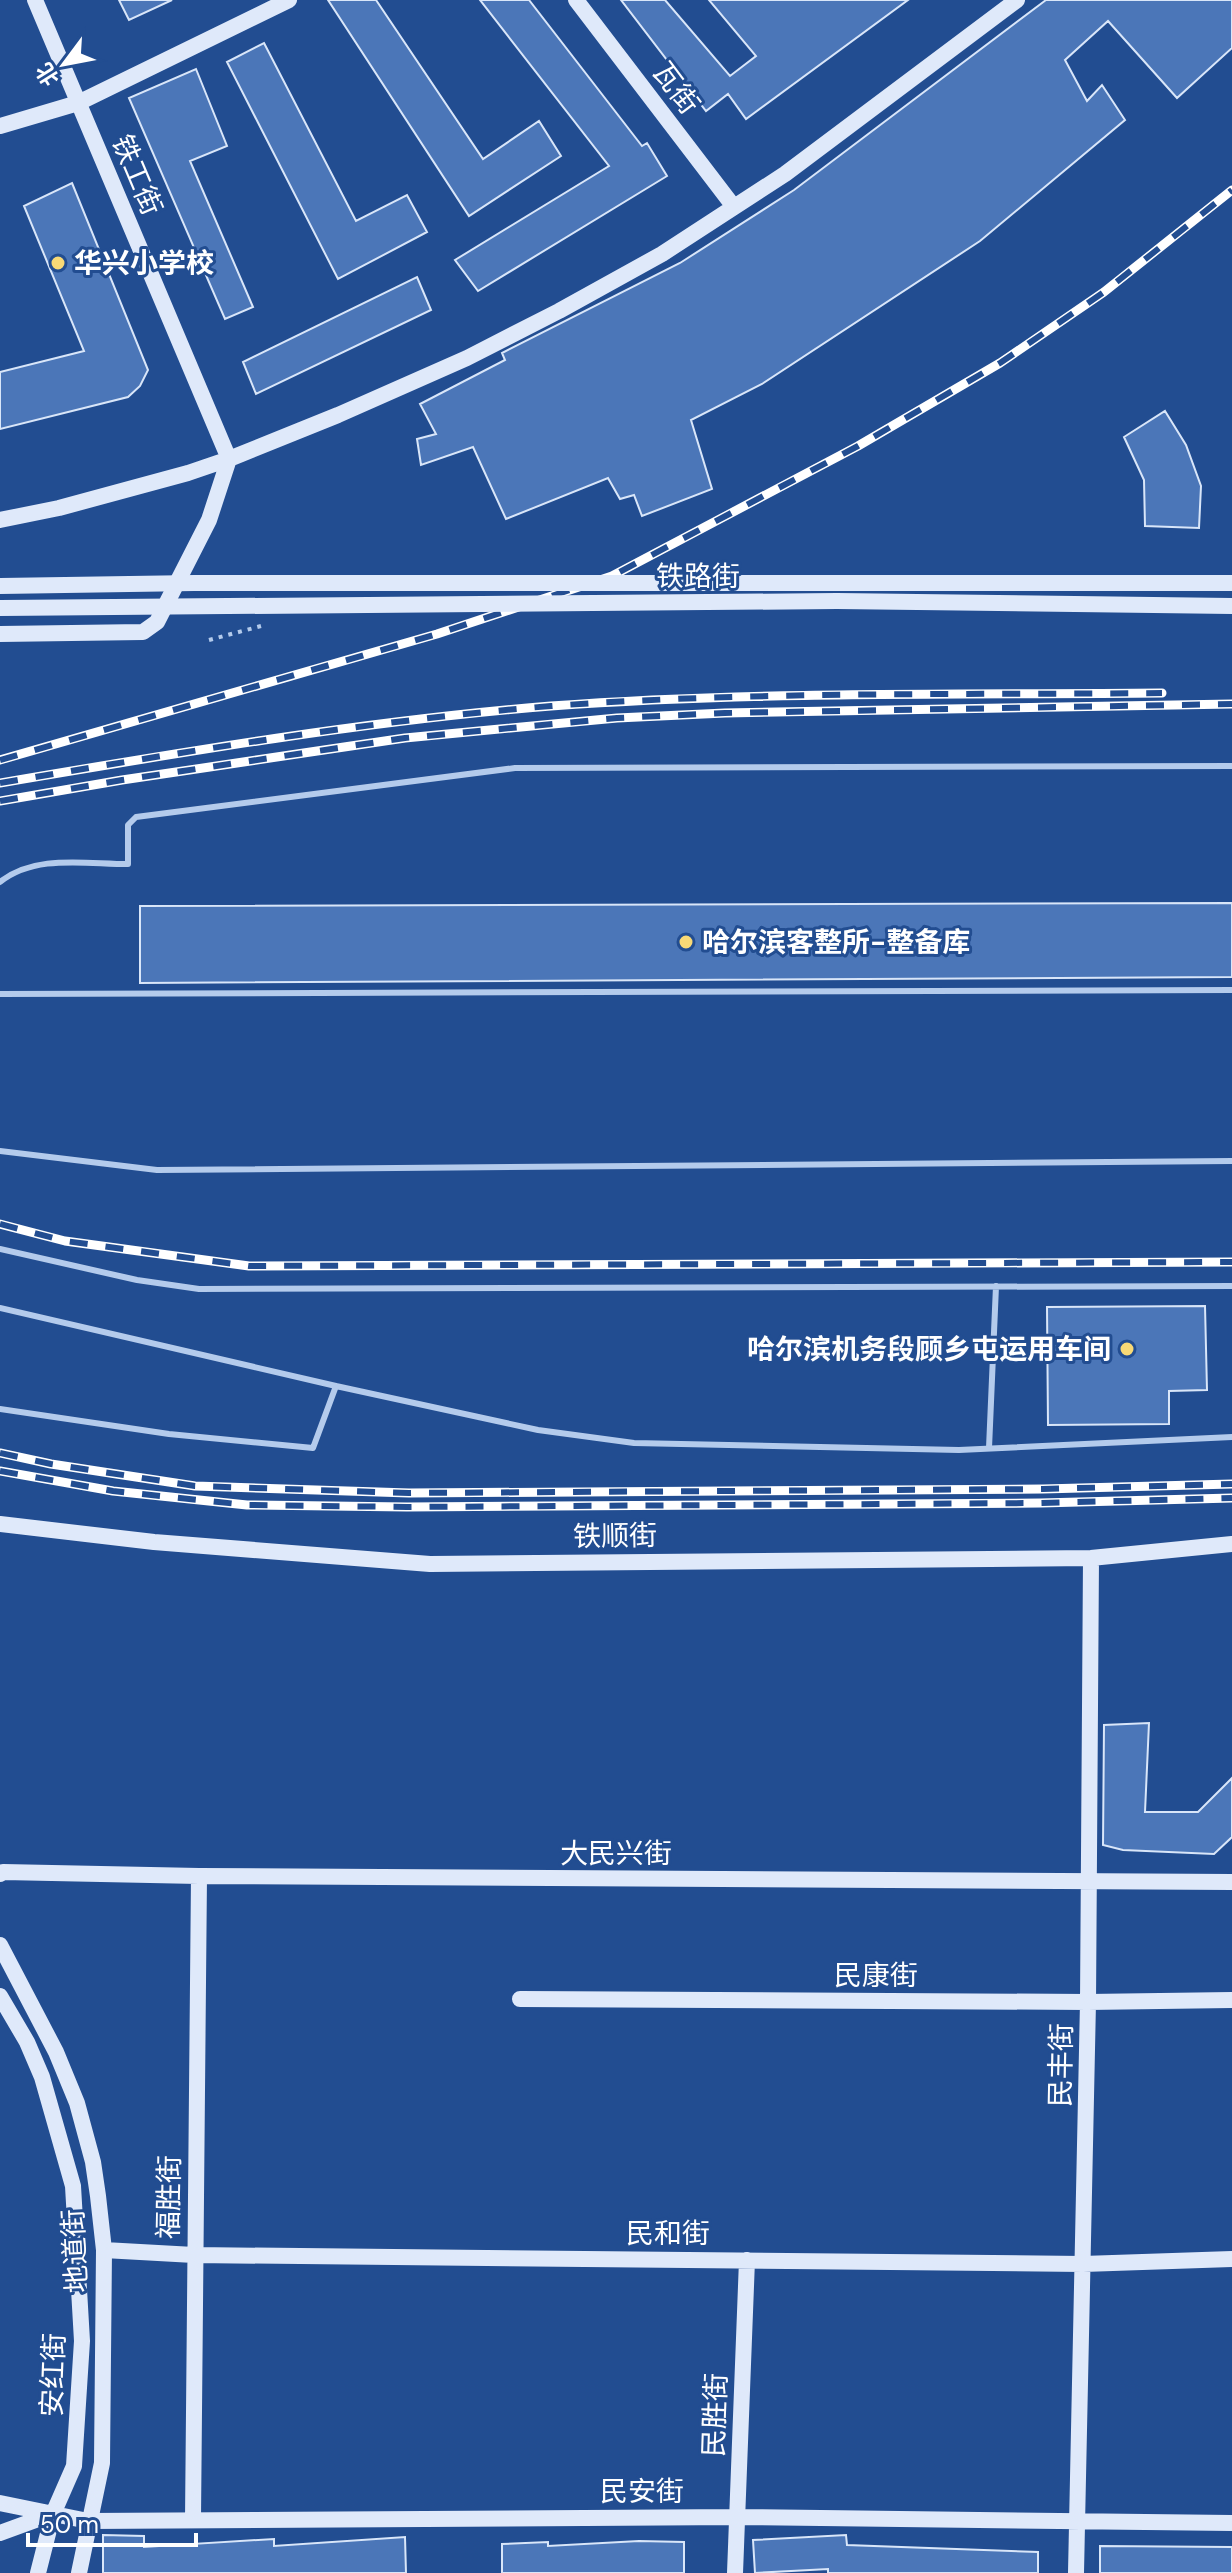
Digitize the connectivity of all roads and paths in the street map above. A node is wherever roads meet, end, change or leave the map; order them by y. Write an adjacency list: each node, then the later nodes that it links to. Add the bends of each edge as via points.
1 (35, 0): 5 (main road, 铁工街)
2 (289, 0): 5 (main road)
3 (576, 0): 7 (main road, 瓦街)
4 (1017, 0): 7 (main road)
5 (78, 103): 6 (main road); 8 (main road, 铁工街)
6 (0, 126)
7 (734, 207): 8 (main road, via 662,254 467,358)
8 (229, 459): 9 (main road); 15 (main road, via 209,520 157,622 143,632)
9 (0, 520)
10 (1232, 583): 11 (main road, bridge)
11 (0, 586)
12 (1232, 606): 13 (main road, 铁路街, bridge, via 837,601)
13 (0, 608)
14 (269, 624): 16 (path)
15 (0, 634)
16 (209, 640)
17 (1232, 766): 18 (lane, via 515,768 136,817 128,825 128,864 39,863)
18 (0, 882)
19 (1232, 990): 20 (lane)
20 (0, 994)
21 (0, 1151): 22 (lane, via 157,1170)
22 (1232, 1161)
23 (0, 1249): 24 (lane, via 199,1289)
24 (996, 1286): 25 (lane); 30 (lane)
25 (1232, 1286)
26 (0, 1308): 27 (lane)
27 (336, 1386): 28 (lane, via 313,1448); 30 (lane, via 538,1430 634,1443)
28 (0, 1409)
29 (1232, 1437): 30 (lane)
30 (989, 1448)
31 (0, 1524): 33 (main road, 铁顺街, via 430,1564)
32 (1232, 1544): 33 (main road, 铁顺街)
33 (1091, 1558): 36 (main road, 民丰街)
34 (0, 1874): 35 (main road, 大民兴街)
35 (199, 1876): 36 (main road, 大民兴街); 44 (main road, 福胜街)
36 (1089, 1881): 37 (main road, 大民兴街); 42 (main road, 民丰街)
37 (1232, 1882)
38 (0, 1945): 43 (main road, 地道街, via 77,2103 93,2162)
39 (0, 1996): 49 (main road, 安红街, via 42,2077 73,2186 82,2341 74,2466)
40 (520, 1999): 42 (main road, 民康街)
41 (1232, 2000): 42 (main road, 民康街)
42 (1088, 2002): 47 (main road, 民丰街)
43 (104, 2250): 44 (main road, 民和街); 54 (main road, 地道街, via 102,2463)
44 (194, 2255): 46 (main road, 民和街); 52 (main road, 福胜街)
45 (1232, 2259): 47 (main road, 民和街)
46 (747, 2260): 47 (main road, 民和街); 51 (main road, 民胜街)
47 (1083, 2264): 53 (main road, 民丰街)
48 (0, 2503): 49 (main road)
49 (53, 2514): 50 (main road); 54 (main road, 民安街); 56 (main road); 57 (main road, 安红街)
50 (0, 2516)
51 (737, 2517): 52 (main road, 民安街); 53 (main road, 民安街); 59 (main road, 民胜街)
52 (193, 2519): 54 (main road, 民安街)
53 (1077, 2520): 55 (main road, 民安街); 60 (main road, 民丰街)
54 (88, 2521): 58 (main road, 地道街)
55 (1232, 2523)
56 (0, 2533)
57 (38, 2573)
58 (79, 2573)
59 (735, 2573)
60 (1076, 2573)

